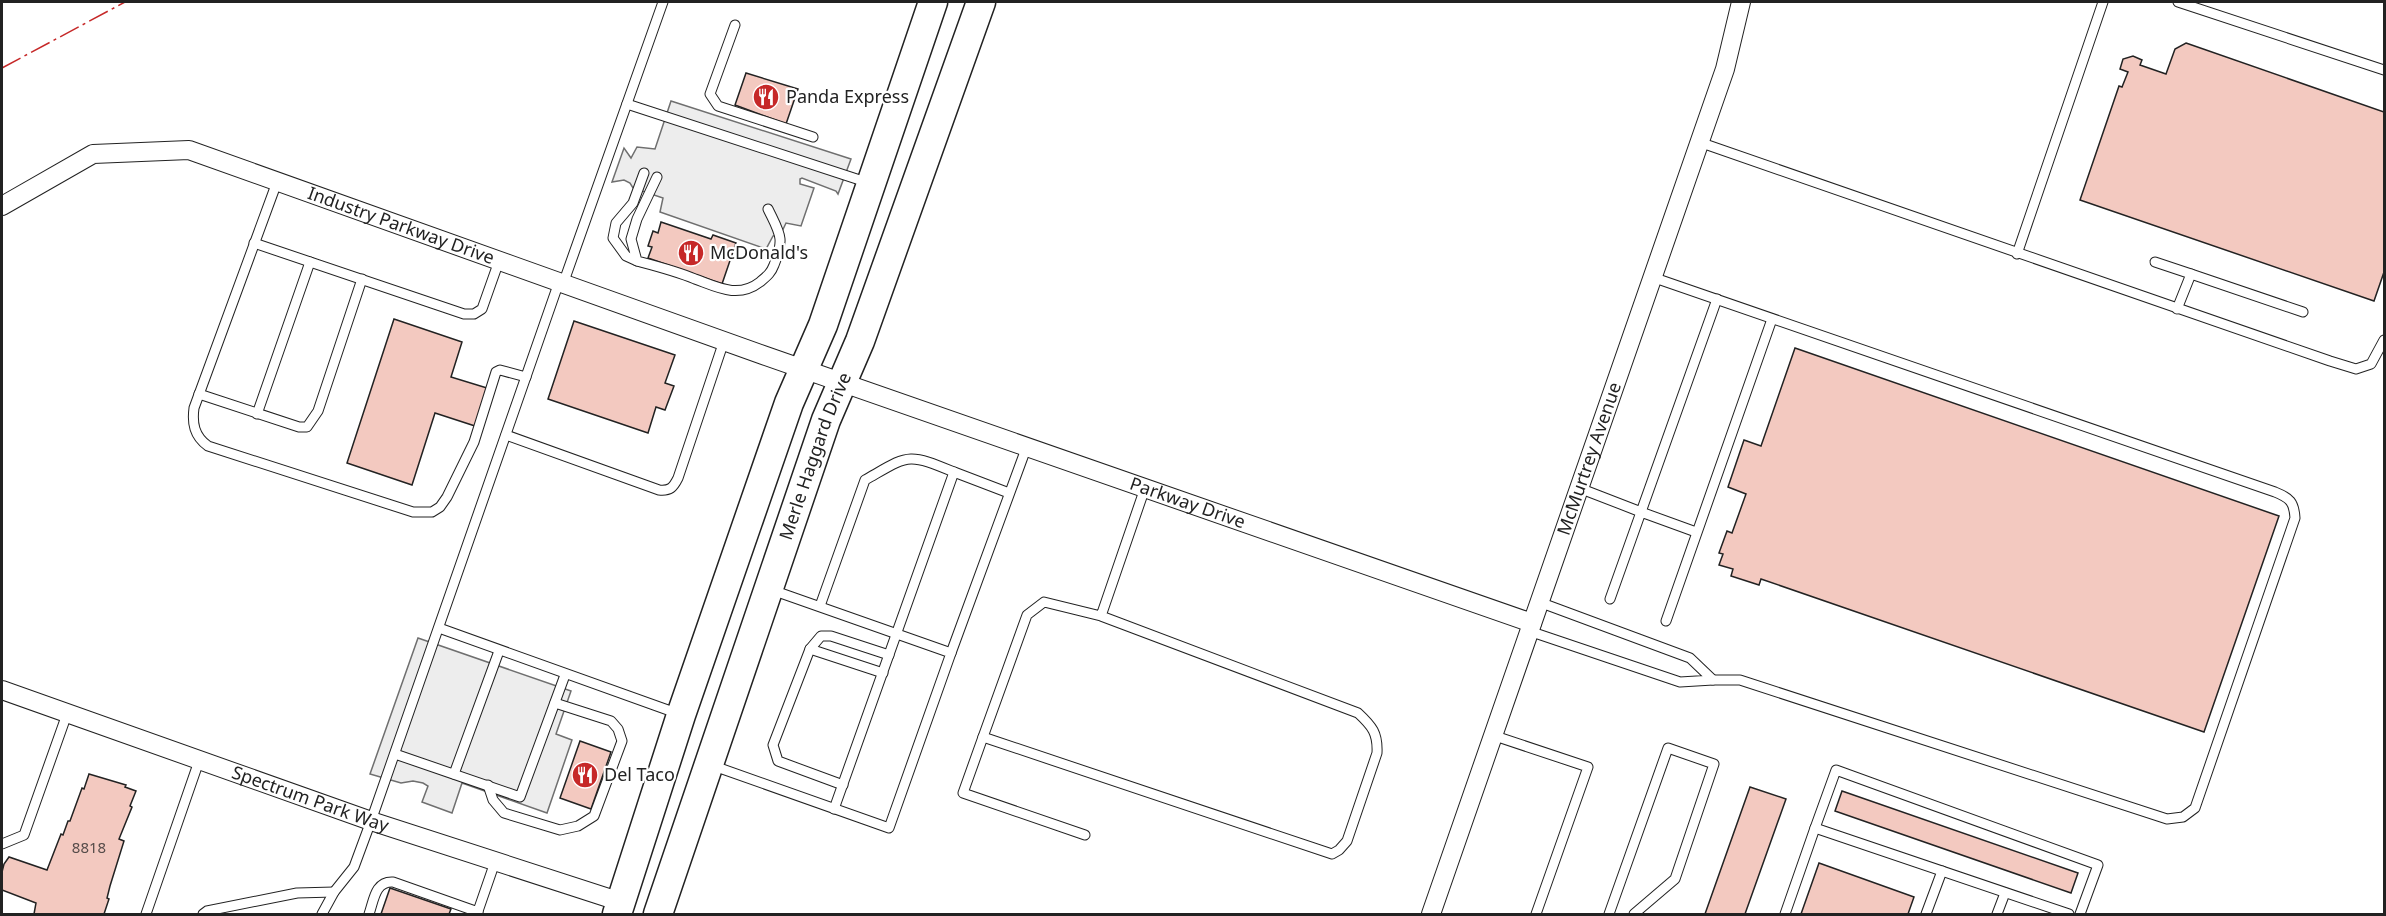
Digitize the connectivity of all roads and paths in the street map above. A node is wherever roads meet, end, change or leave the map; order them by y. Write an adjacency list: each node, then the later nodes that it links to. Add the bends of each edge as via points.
1 (663, 2): 9 (lane)
2 (933, 2): 15 (main road)
3 (981, 2): 36 (main road, Merle Haggard Drive)
4 (1742, 2): 11 (street, McMurtrey Avenue, via 1725,69)
5 (2103, 2): 19 (lane)
6 (2178, 2): 8 (lane)
7 (735, 25): 10 (lane, via 710,93 718,106)
8 (2385, 70)
9 (627, 104): 15 (lane); 27 (lane)
10 (813, 136)
11 (1699, 142): 19 (lane); 25 (street, McMurtrey Avenue)
12 (644, 172): 21 (lane, via 633,203 616,222 614,238 626,255)
13 (657, 177): 21 (lane, via 632,238)
14 (277, 182): 16 (street, Industry Parkway Drive, via 189,150 93,154); 18 (lane); 20 (street, Industry Parkway Drive)
15 (871, 184): 34 (main road, via 823,325)
16 (2, 206)
17 (768, 209): 21 (lane, via 782,246 771,273 754,286 741,291 721,290)
18 (254, 243): 22 (lane); 37 (lane)
19 (2018, 254): 29 (lane)
20 (499, 261): 26 (lane, via 482,309 474,314); 27 (street, Industry Parkway Drive)
21 (637, 261)
22 (310, 262): 26 (lane); 38 (lane)
23 (2156, 262): 24 (lane)
24 (2191, 274): 29 (lane); 30 (lane)
25 (1652, 277): 28 (lane); 43 (street, McMurtrey Avenue)
26 (362, 279): 38 (lane, via 314,420 299,428)
27 (561, 283): 33 (street, Industry Parkway Drive); 35 (lane)
28 (1717, 299): 31 (lane); 45 (lane)
29 (2177, 309): 32 (lane, via 2356,369 2371,364)
30 (2303, 312)
31 (1772, 319): 46 (lane); 62 (lane, via 2275,492 2288,497 2295,518 2195,808 2182,817 2167,819 1740,680)
32 (2385, 340)
33 (724, 341): 34 (street, Industry Parkway Drive); 39 (lane, via 678,478 669,490)
34 (803, 369): 36 (street, Industry Parkway Drive); 66 (main road)
35 (526, 377): 37 (lane, via 496,372 459,476 440,507 422,513 208,446 195,430 193,417); 39 (lane)
36 (843, 383): 40 (street, Parkway Drive); 47 (main road, Merle Haggard Drive, via 826,420)
37 (199, 394): 38 (lane)
38 (257, 414)
39 (506, 435): 54 (lane)
40 (1027, 446): 42 (street, Parkway Drive); 44 (lane)
41 (954, 472): 44 (lane); 50 (lane, via 920,458 908,458 865,480); 55 (lane)
42 (1145, 488): 51 (lane); 53 (street, Parkway Drive)
43 (1579, 488): 45 (lane); 49 (street, McMurtrey Avenue)
44 (1009, 493): 58 (lane)
45 (1641, 512): 46 (lane); 48 (lane)
46 (1696, 532): 52 (lane)
47 (769, 588): 50 (lane); 71 (main road, Merle Haggard Drive)
48 (1610, 599)
49 (1539, 602): 53 (street, McMurtrey Avenue); 62 (lane, via 1690,658)
50 (820, 606): 55 (lane)
51 (1101, 616): 68 (lane, via 1044,602 1027,615); 68 (lane, via 1358,714 1372,725 1378,738 1377,753 1347,841 1339,850 1332,854)
52 (1666, 621)
53 (1530, 627): 62 (lane, via 1680,682); 67 (street, McMurtrey Avenue)
54 (439, 628): 57 (lane); 69 (lane)
55 (896, 632): 58 (lane); 59 (lane)
56 (810, 649): 59 (lane, via 820,636 831,636); 60 (lane); 74 (lane, via 773,745 774,754 778,761)
57 (499, 651): 61 (lane); 72 (lane)
58 (951, 653): 75 (lane, via 890,828)
59 (889, 655): 60 (lane)
60 (883, 673): 74 (lane)
61 (565, 675): 64 (lane); 66 (lane)
62 (1713, 680)
63 (2, 691): 65 (street, Spectrum Park Way)
64 (555, 703): 73 (lane, via 520,797); 73 (lane, via 611,721 618,729 622,741 594,816 578,826 560,830 504,813 493,800)
65 (67, 714): 70 (street, Spectrum Park Way); 79 (lane, via 24,835)
66 (681, 715): 84 (main road)
67 (1492, 735): 91 (street, McMurtrey Avenue); 92 (lane, via 1588,767)
68 (983, 736): 78 (lane, via 963,793)
69 (395, 754): 72 (lane); 76 (lane)
70 (199, 761): 76 (street, Spectrum Park Way); 86 (lane)
71 (708, 764): 75 (lane); 90 (main road, Merle Haggard Drive)
72 (454, 774): 73 (lane)
73 (488, 785)
74 (843, 785): 75 (lane)
75 (834, 809)
76 (371, 821): 80 (street, Spectrum Park Way); 82 (lane, via 354,867)
77 (1815, 828): 81 (lane); 95 (lane); 99 (lane, via 1836,770 2098,865)
78 (1085, 835)
79 (2, 844)
80 (495, 862): 84 (street, Spectrum Park Way); 85 (lane)
81 (1941, 871): 83 (lane); 96 (lane)
82 (334, 892): 87 (lane, via 297,892); 88 (lane)
83 (2005, 893): 97 (lane); 98 (lane)
84 (622, 910)
85 (478, 913): 89 (lane, via 386,882 378,887)
86 (146, 915)
87 (203, 915)
88 (322, 915)
89 (369, 915)
90 (658, 915)
91 (1431, 915)
92 (1536, 915)
93 (1609, 915): 94 (lane, via 1668,748 1714,764 1675,879)
94 (1634, 915)
95 (1785, 915)
96 (1926, 915)
97 (1997, 915)
98 (2070, 915)
99 (2080, 915)

